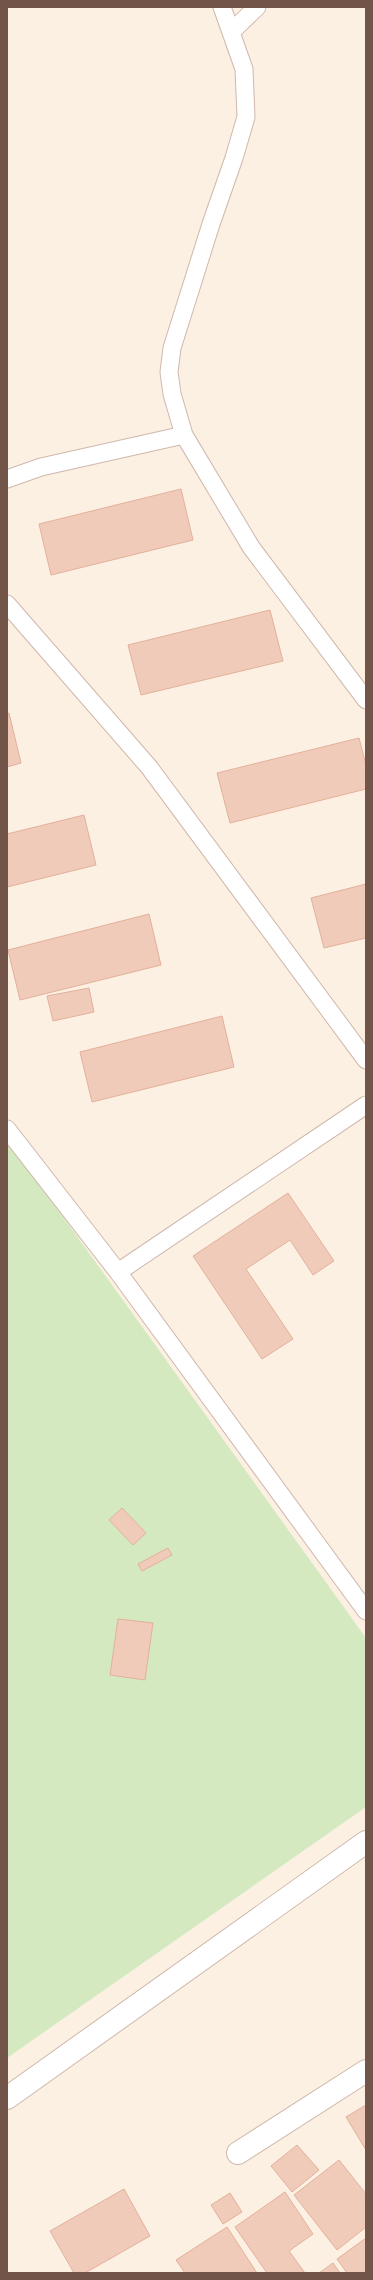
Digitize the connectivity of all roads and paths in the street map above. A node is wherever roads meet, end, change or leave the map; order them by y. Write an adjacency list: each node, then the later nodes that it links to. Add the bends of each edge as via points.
1 (222, 7): 3 (lane)
2 (257, 7): 3 (lane)
3 (231, 32): 4 (lane, via 244,69 246,117 172,348 169,372 172,394)
4 (184, 435): 5 (lane, via 41,467); 7 (lane, via 251,547)
5 (7, 479)
6 (7, 604): 8 (lane, via 149,767)
7 (366, 700)
8 (366, 1060)
9 (366, 1105): 11 (lane)
10 (7, 1129): 11 (lane)
11 (118, 1272): 12 (lane)
12 (366, 1611)
13 (366, 1842): 15 (street)
14 (366, 2070): 16 (street)
15 (7, 2098)
16 (238, 2153)

